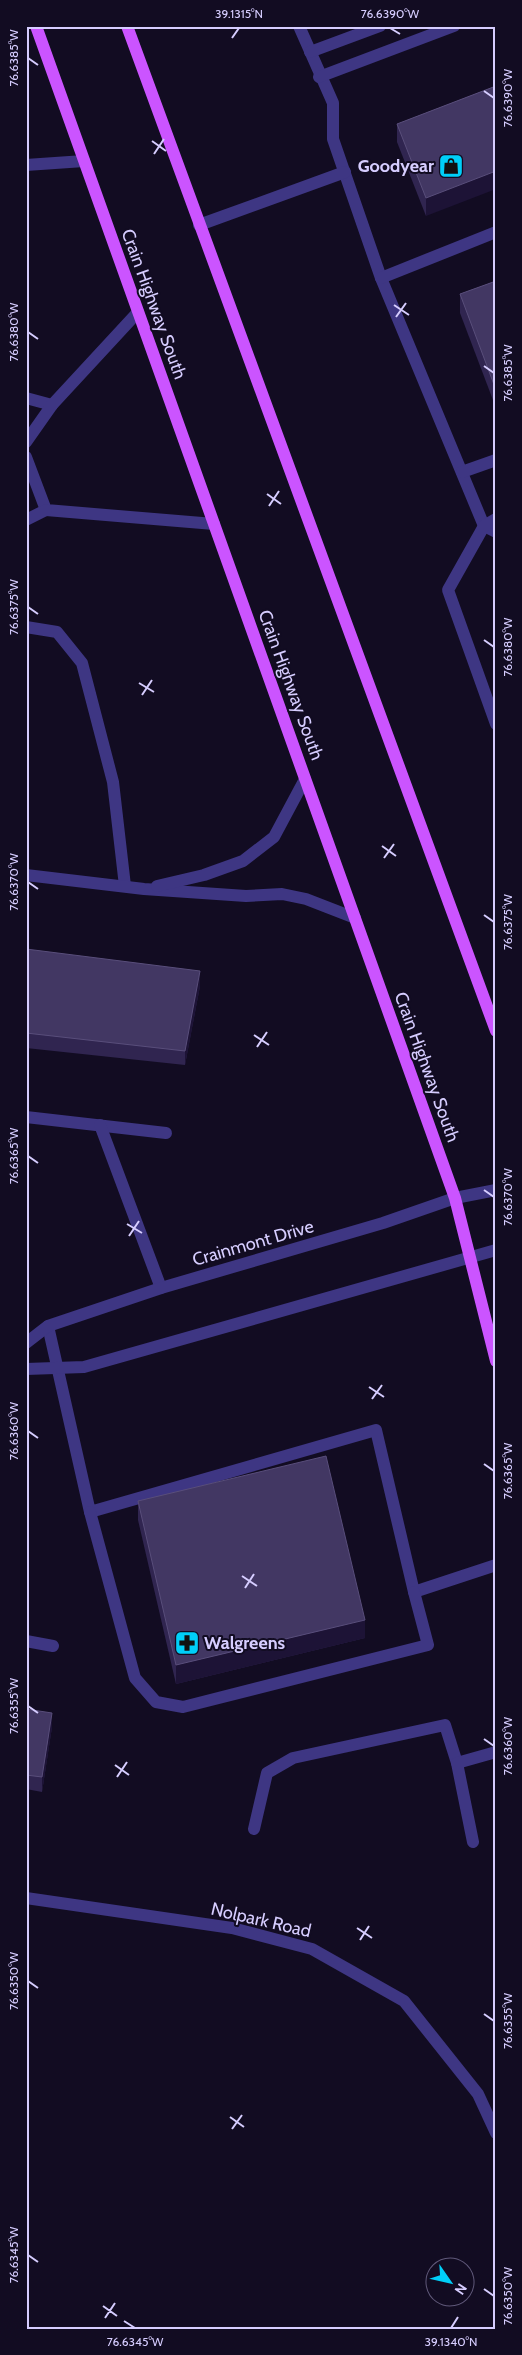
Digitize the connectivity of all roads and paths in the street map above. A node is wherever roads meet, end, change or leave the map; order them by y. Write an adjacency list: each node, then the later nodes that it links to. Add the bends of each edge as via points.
1 (36, 26): 8 (main road, Crain Highway South)
2 (127, 26): 11 (main road)
3 (299, 26): 6 (street)
4 (380, 26): 6 (street)
5 (454, 26): 7 (street)
6 (310, 52): 7 (street)
7 (320, 77): 10 (street, via 333,103 333,139)
8 (84, 161): 9 (street); 14 (main road, Crain Highway South)
9 (26, 165)
10 (345, 172): 11 (street); 13 (street)
11 (200, 225): 33 (main road)
12 (496, 232): 13 (street)
13 (381, 278): 20 (street)
14 (138, 312): 16 (street); 24 (main road, Crain Highway South)
15 (26, 398): 16 (street)
16 (52, 405): 17 (street)
17 (26, 442)
18 (26, 457): 21 (street)
19 (496, 460): 20 (street)
20 (462, 472): 25 (street)
21 (46, 510): 23 (street); 24 (street)
22 (496, 519): 25 (street)
23 (26, 520)
24 (214, 524): 28 (main road, Crain Highway South)
25 (490, 529): 27 (street, via 448,590)
26 (26, 627): 30 (street, via 57,632 82,663 113,782)
27 (496, 724)
28 (306, 779): 31 (street, via 274,837 243,861 204,875); 32 (main road, Crain Highway South)
29 (26, 875): 30 (street)
30 (125, 886): 31 (street)
31 (144, 889): 32 (street, via 246,896 282,894 306,899)
32 (355, 918): 38 (main road, Crain Highway South)
33 (496, 1031)
34 (26, 1117): 35 (street)
35 (100, 1125): 36 (street); 41 (street)
36 (166, 1133)
37 (496, 1190): 38 (street, Crainmont Drive)
38 (456, 1198): 40 (main road, Crain Highway South); 41 (street, Crainmont Drive, via 383,1223)
39 (496, 1250): 40 (street)
40 (470, 1256): 44 (main road, Crain Highway South); 46 (street, via 84,1367)
41 (161, 1288): 42 (street, Crainmont Drive)
42 (48, 1326): 43 (street, Crainmont Drive); 46 (street)
43 (26, 1343)
44 (496, 1361)
45 (26, 1368): 46 (street)
46 (57, 1368): 47 (street)
47 (90, 1512): 49 (street, via 376,1430); 49 (street, via 136,1678 156,1702 182,1707 428,1645)
48 (496, 1565): 49 (street)
49 (414, 1592)
50 (26, 1641): 51 (street)
51 (53, 1646)
52 (496, 1752): 53 (street)
53 (457, 1763): 54 (street, via 444,1724 293,1758 267,1773); 55 (street)
54 (254, 1829)
55 (473, 1842)
56 (26, 1898): 57 (street, Nolpark Road, via 232,1928 312,1949 404,2001 478,2094)
57 (496, 2133)

